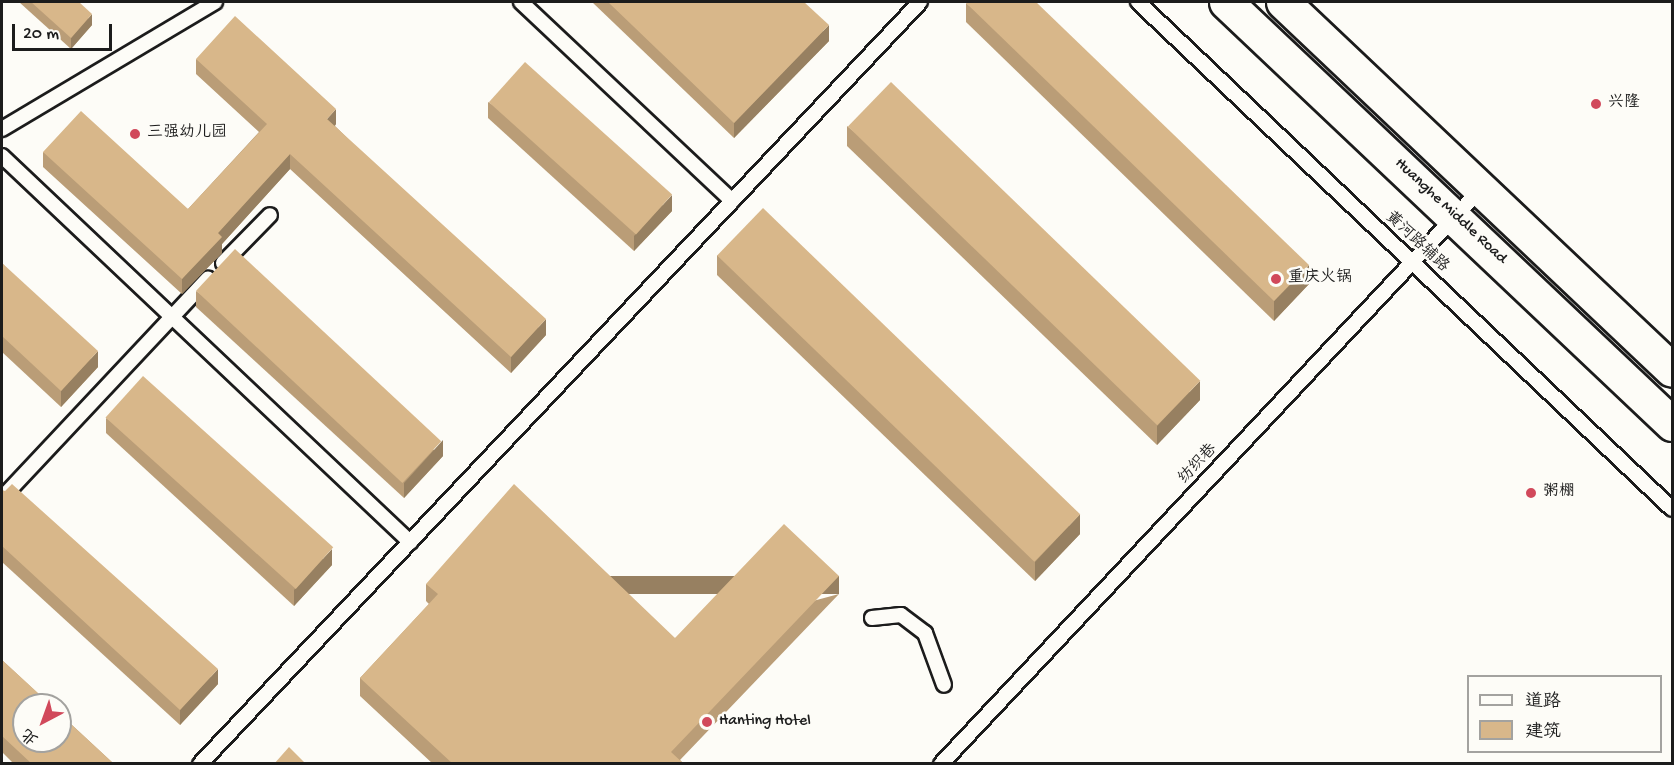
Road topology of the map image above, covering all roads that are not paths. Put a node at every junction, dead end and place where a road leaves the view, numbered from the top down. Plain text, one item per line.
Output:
1 (215, 2) edge
2 (521, 2) edge
3 (920, 2) edge
4 (1138, 2) edge
5 (1226, 2) edge
6 (1283, 2) edge
7 (2, 129) edge
8 (2, 156) edge
9 (1481, 189) junction
10 (732, 201) junction
11 (270, 215) dead end
12 (1454, 217) junction
13 (1412, 262) junction
14 (171, 318) junction
15 (1672, 370) edge
16 (1672, 424) edge
17 (2, 498) edge
18 (1672, 509) edge
19 (410, 542) junction
20 (872, 618) dead end
21 (944, 686) dead end
22 (200, 764) edge
23 (941, 764) edge

1 - 7 lane
2 - 10 lane
3 - 10 lane
4 - 13 lane, 黄河路辅路
5 - 12 main road, Huanghe Middle Road
6 - 9 main road
8 - 14 lane
9 - 12 lane, 纺织巷
9 - 15 main road
10 - 19 lane
11 - 14 lane
12 - 13 lane, 纺织巷
12 - 16 main road, Huanghe Middle Road
13 - 18 lane, 黄河路辅路
13 - 23 lane, 纺织巷
14 - 17 lane
14 - 19 lane
19 - 22 lane
20 - 21 lane

